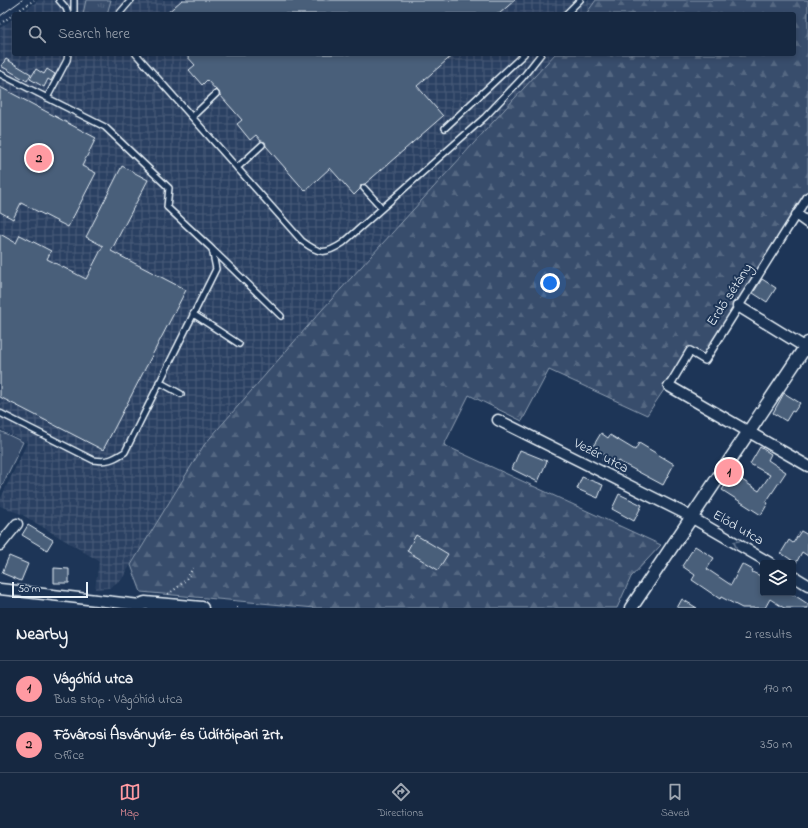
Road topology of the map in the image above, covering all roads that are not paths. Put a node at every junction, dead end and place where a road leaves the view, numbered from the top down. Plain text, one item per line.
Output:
1 (59, 0) edge
2 (74, 0) edge
3 (132, 0) edge
4 (580, 0) edge
5 (67, 12) edge
6 (74, 12) edge
7 (121, 12) edge
8 (568, 12) edge
9 (572, 12) edge
10 (68, 56) edge
11 (139, 56) edge
12 (522, 56) edge
13 (539, 56) edge
14 (0, 74) edge
15 (216, 94) dead end
16 (47, 98) junction
17 (192, 117) junction
18 (445, 128) dead end
19 (262, 145) dead end
20 (237, 168) junction
21 (364, 188) dead end
22 (808, 196) edge
23 (382, 208) junction
24 (797, 215) junction
25 (808, 223) edge
26 (212, 249) junction
27 (738, 306) junction
28 (193, 314) junction
29 (282, 316) dead end
30 (239, 344) dead end
31 (807, 346) edge
32 (159, 382) junction
33 (669, 386) joint
34 (181, 394) dead end
35 (0, 413) edge
36 (498, 420) dead end
37 (749, 431) junction
38 (808, 466) edge
39 (691, 517) junction
40 (17, 524) dead end
41 (0, 545) edge
42 (765, 560) edge
43 (796, 578) edge
44 (808, 585) edge
45 (0, 589) edge
46 (138, 606) edge
47 (202, 608) edge
48 (631, 608) edge

1 - 5 lane
2 - 6 lane
3 - 7 lane
4 - 8 lane
4 - 9 lane
10 - 16 lane
11 - 17 lane
12 - 18 lane
13 - 23 lane
14 - 16 lane
15 - 17 lane
16 - 26 lane
17 - 20 lane
19 - 20 lane
20 - 23 lane
21 - 23 lane
22 - 24 street, Erdő sétány
24 - 25 street
24 - 27 street, Erdő sétány
26 - 28 lane
26 - 29 lane
27 - 31 street
27 - 33 street, Erdő sétány
28 - 30 lane
28 - 32 lane
31 - 37 street
32 - 34 lane
32 - 35 lane
33 - 37 street
36 - 39 street, Vezér utca
37 - 38 street
37 - 39 street
42 -> 39 street, Előd utca
39 - 48 street
40 - 41 street
43 - 44 street
45 - 46 street
46 - 47 street

